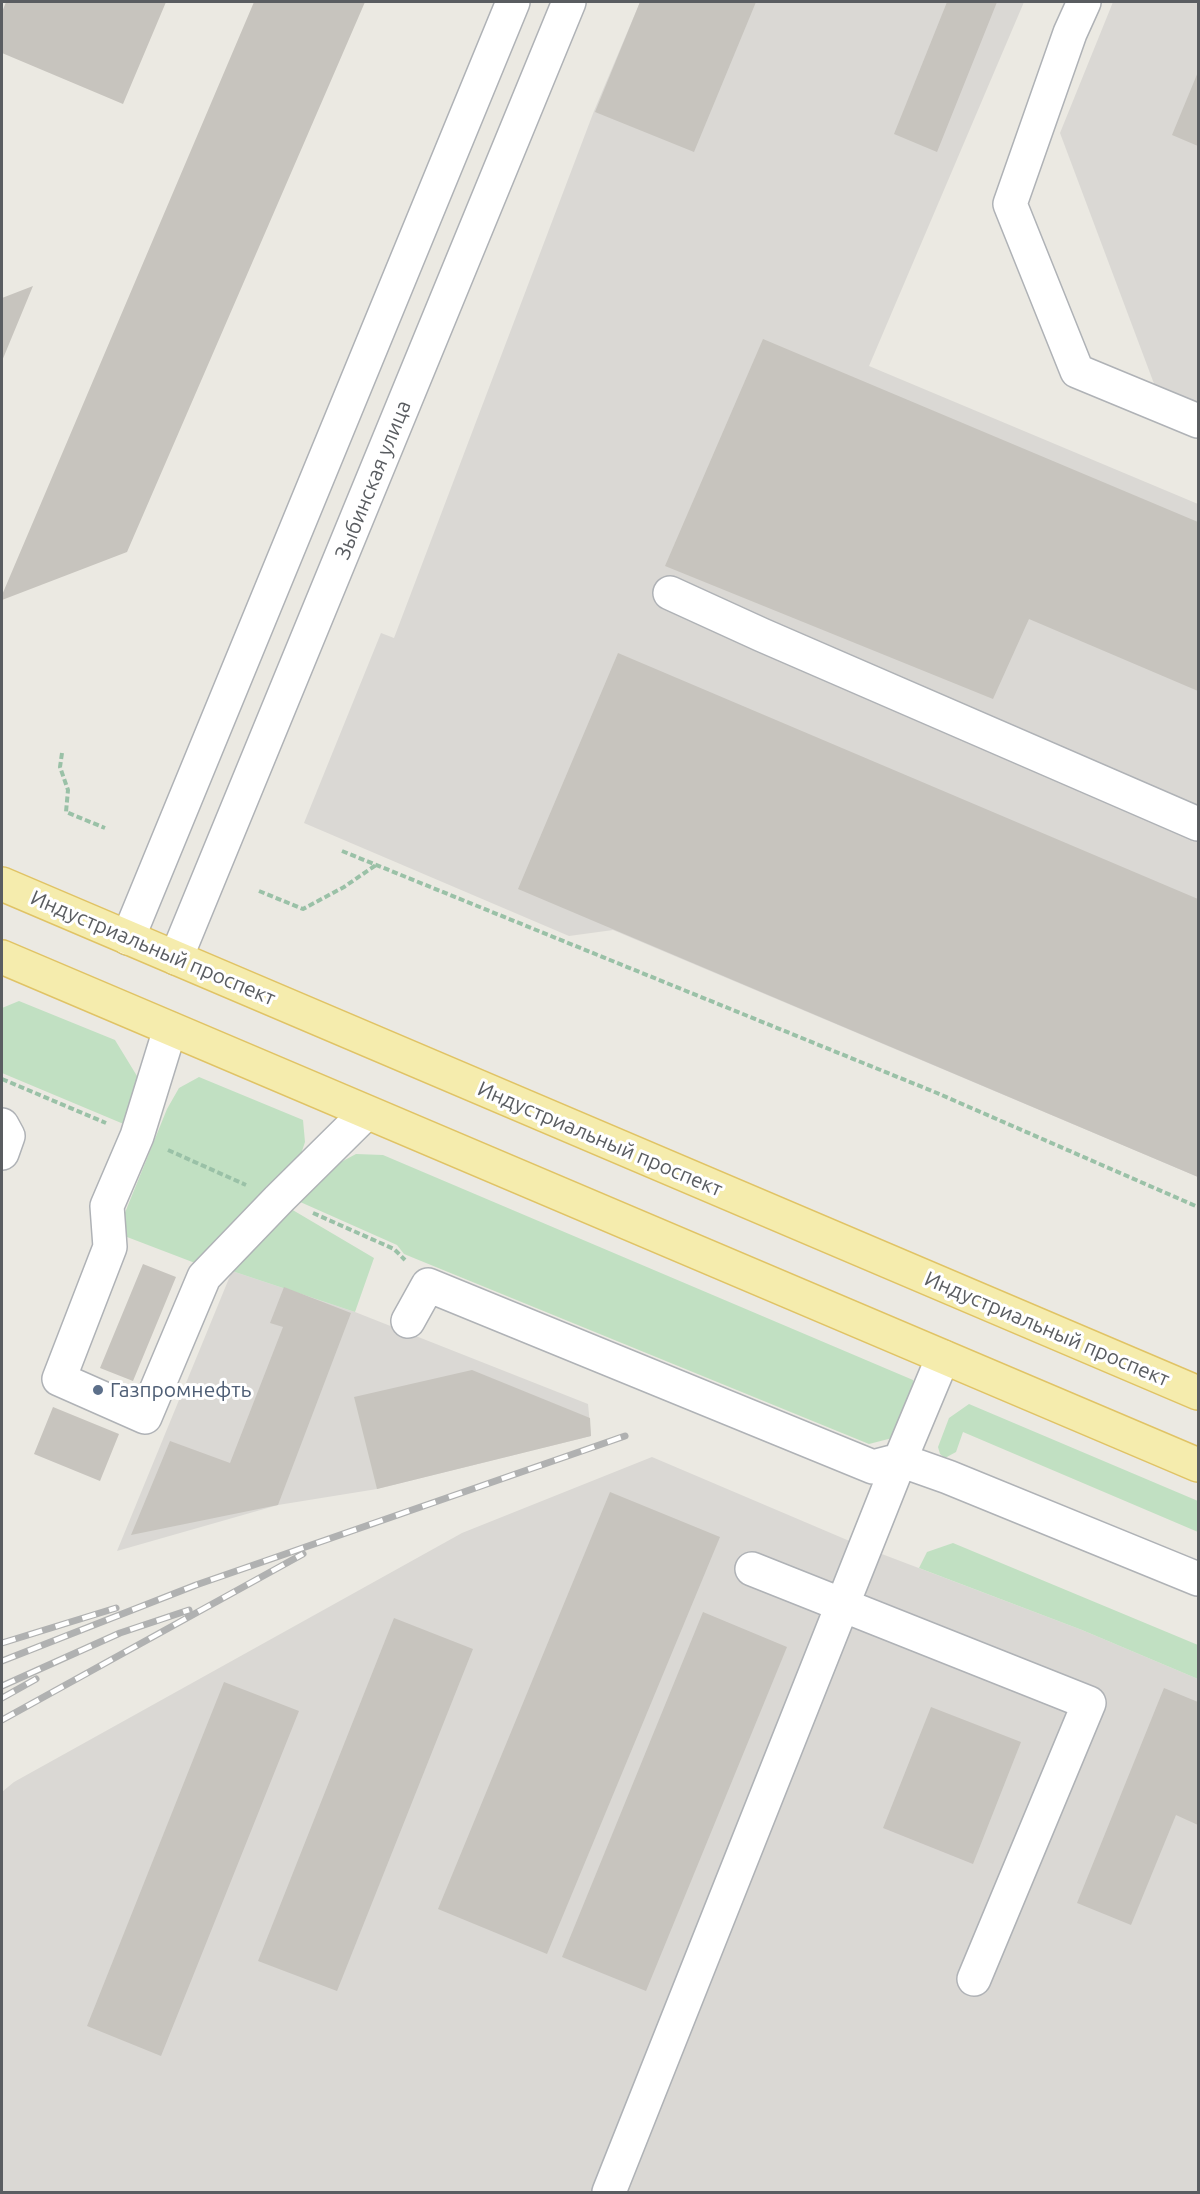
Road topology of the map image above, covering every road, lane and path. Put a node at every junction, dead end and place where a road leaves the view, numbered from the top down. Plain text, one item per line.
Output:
1 (513, 2) edge
2 (569, 2) edge
3 (1083, 2) edge
4 (1198, 421) edge
5 (670, 593) dead end
6 (62, 753) dead end
7 (1198, 824) edge
8 (105, 828) dead end
9 (342, 850) dead end
10 (377, 865) junction
11 (2, 884) edge
12 (259, 891) dead end
13 (128, 938) junction
14 (2, 957) edge
15 (176, 958) junction
16 (170, 1029) junction
17 (2, 1079) edge
18 (366, 1113) junction
19 (2, 1125) edge
20 (137, 1136) junction
21 (2, 1153) edge
22 (279, 1199) junction
23 (1198, 1207) edge
24 (428, 1285) junction
25 (408, 1321) dead end
26 (943, 1357) junction
27 (1198, 1393) edge
28 (900, 1460) junction
29 (1198, 1466) edge
30 (752, 1569) dead end
31 (1198, 1579) edge
32 (844, 1604) junction
33 (974, 1979) dead end
34 (609, 2193) edge

1 - 13 street
2 - 15 street, Зыбинская улица
3 - 4 street
5 - 7 street
6 - 8 path
9 - 10 path
10 - 12 path
10 - 23 path
11 - 13 main road, Индустриальный проспект
13 - 15 main road, Индустриальный проспект
14 - 16 main road
15 - 27 main road, Индустриальный проспект
16 - 18 main road
16 - 20 street
17 - 20 path
18 - 22 street
18 - 26 main road
19 - 21 street
20 - 22 path
20 - 22 street
22 - 24 path
24 - 25 street
24 - 28 street
26 - 28 street
26 - 29 main road
28 - 31 street
28 - 32 street
30 - 32 street
32 - 33 street
32 - 34 street

